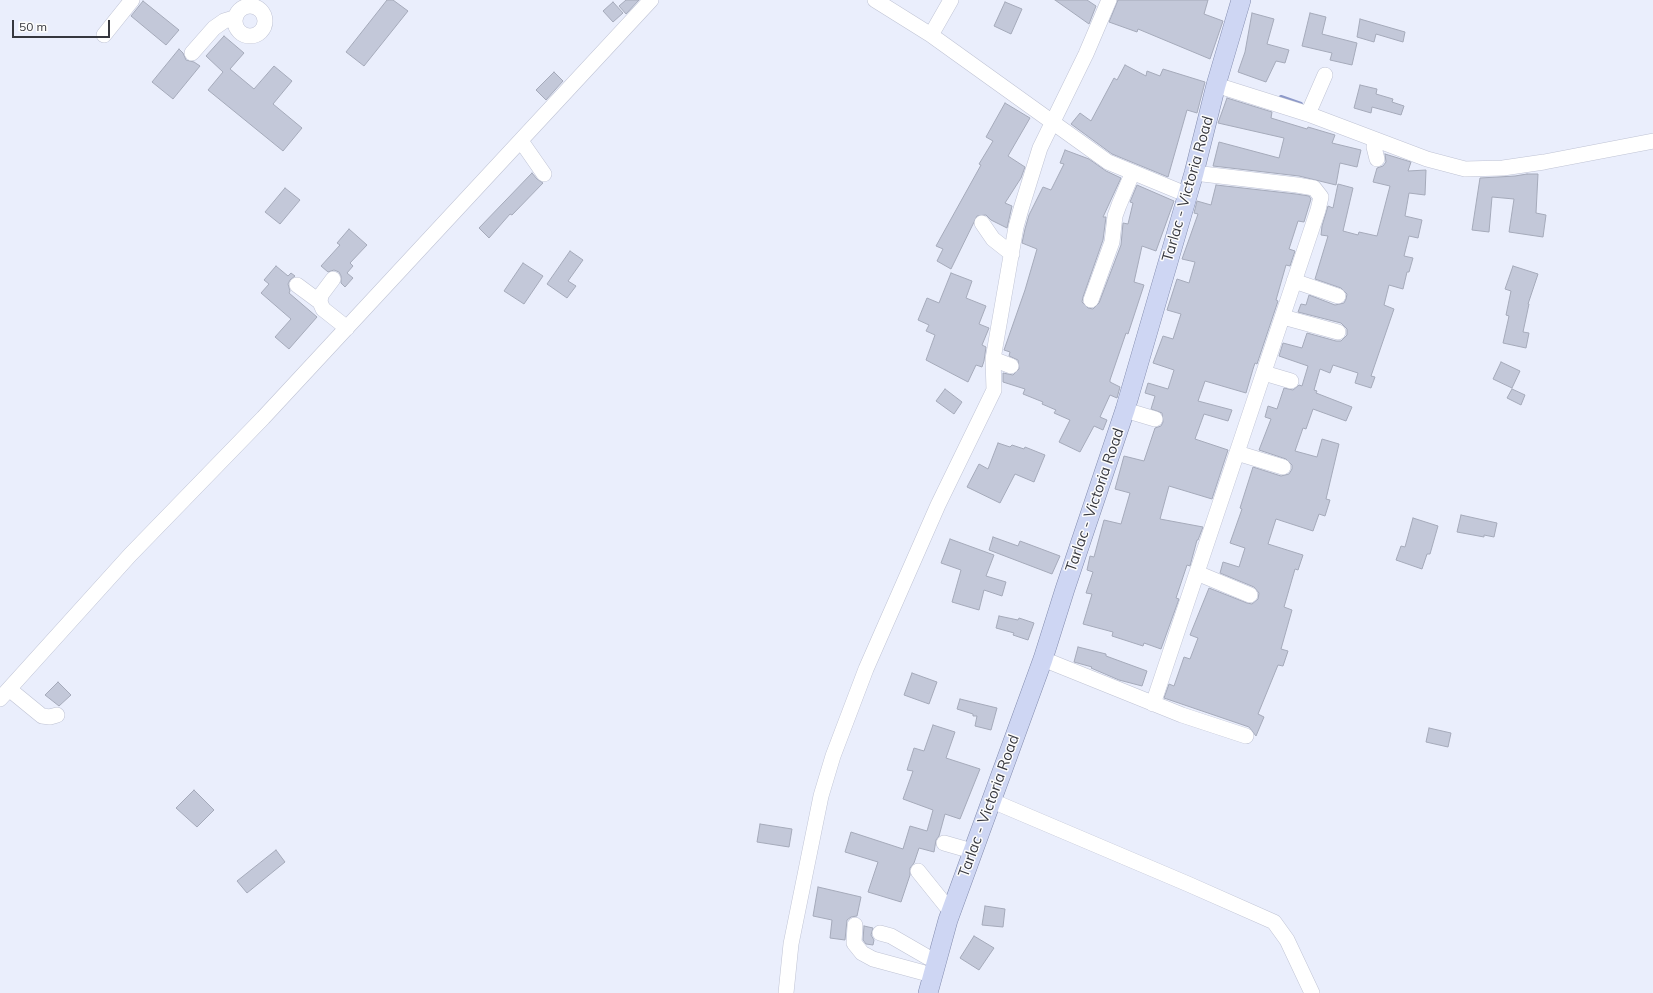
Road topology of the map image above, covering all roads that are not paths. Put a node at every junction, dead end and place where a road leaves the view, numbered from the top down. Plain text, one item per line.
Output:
1 (132, 0) edge
2 (652, 0) edge
3 (876, 0) edge
4 (952, 0) edge
5 (1109, 0) edge
6 (1241, 0) edge
7 (234, 18) dead end
8 (104, 35) dead end
9 (931, 35) junction
10 (192, 53) dead end
11 (1325, 75) dead end
12 (1216, 85) junction
13 (1308, 114) junction
14 (1053, 121) junction
15 (1375, 140) junction
16 (521, 141) junction
17 (1653, 141) edge
18 (1377, 160) dead end
19 (1194, 173) junction
20 (544, 174) dead end
21 (1132, 174) junction
22 (1188, 195) junction
23 (982, 223) dead end
24 (1012, 254) junction
25 (333, 278) dead end
26 (1294, 281) junction
27 (297, 285) dead end
28 (1338, 296) dead end
29 (1091, 300) dead end
30 (320, 302) junction
31 (1283, 317) junction
32 (347, 328) junction
33 (1338, 332) dead end
34 (993, 359) junction
35 (1011, 366) dead end
36 (1264, 373) junction
37 (1291, 381) dead end
38 (1125, 410) junction
39 (1155, 419) dead end
40 (1237, 453) junction
41 (1283, 467) dead end
42 (1197, 573) junction
43 (1250, 595) dead end
44 (1044, 659) junction
45 (5, 694) edge
46 (1153, 704) junction
47 (57, 715) dead end
48 (1246, 736) dead end
49 (990, 800) junction
50 (944, 843) dead end
51 (972, 851) junction
52 (918, 871) dead end
53 (951, 912) junction
54 (855, 925) dead end
55 (880, 933) dead end
56 (932, 976) edge
57 (786, 993) edge
58 (1312, 993) edge

1 - 8 street
2 - 16 street
3 - 9 street
4 - 9 street
5 - 14 street
6 - 12 main road, Tarlac - Victoria Road
7 - 10 street
9 - 14 street
11 - 13 street
12 - 13 street
12 - 19 main road, Tarlac - Victoria Road
13 - 15 street
14 - 21 street
14 - 24 street
15 - 17 street
15 - 18 street
16 - 20 street
16 - 32 street
19 - 22 main road, Tarlac - Victoria Road
19 - 26 street
21 - 22 street
21 - 29 street
22 - 38 main road, Tarlac - Victoria Road
23 - 24 street
24 - 34 street
25 - 30 street
26 - 28 street
26 - 31 street
27 - 30 street
30 - 32 street
31 - 33 street
31 - 36 street
32 - 45 street
34 - 35 street
34 - 57 street
36 - 37 street
36 - 40 street
38 - 39 street
38 - 44 main road, Tarlac - Victoria Road
40 - 41 street
40 - 42 street
42 - 43 street
42 - 46 street
44 - 46 street
44 - 49 main road, Tarlac - Victoria Road
45 - 47 street
46 - 48 street
49 - 51 main road, Tarlac - Victoria Road
49 - 58 street
50 - 51 street
51 - 53 main road, Tarlac - Victoria Road
52 - 53 street
53 - 56 main road, Tarlac - Victoria Road
54 - 56 street
55 - 56 street

